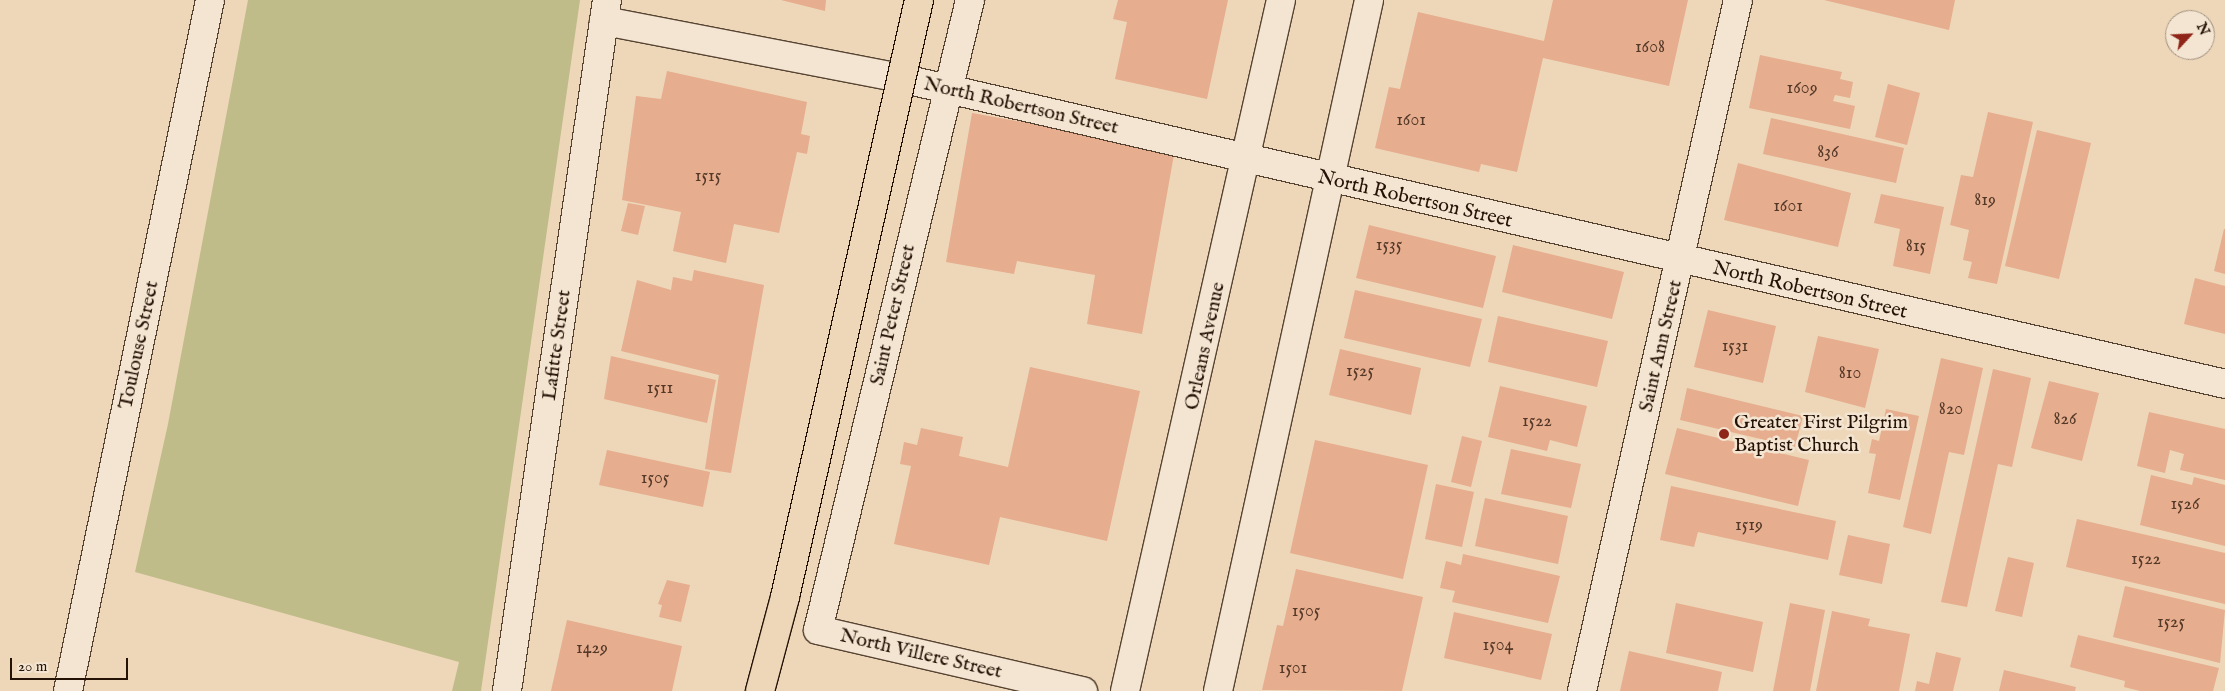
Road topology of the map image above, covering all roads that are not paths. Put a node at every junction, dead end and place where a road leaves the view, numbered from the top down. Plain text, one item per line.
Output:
1 (210, 0) edge
2 (919, 0) edge
3 (970, 0) edge
4 (1281, 0) edge
5 (1369, 0) edge
6 (1738, 0) edge
7 (605, 11) edge
8 (947, 88) junction
9 (1246, 159) junction
10 (1330, 179) junction
11 (1680, 261) junction
12 (2225, 384) edge
13 (818, 630) joint
14 (68, 691) edge
15 (507, 691) edge
16 (760, 691) edge
17 (1083, 691) edge
18 (1125, 691) edge
19 (1218, 691) edge
20 (1582, 691) edge

1 - 14 street, Toulouse Street
2 - 16 highway, bridge
3 - 8 street, Saint Peter Street
4 - 9 street, Orleans Avenue
5 - 10 street
6 - 11 street, Saint Ann Street
7 - 8 street, North Robertson Street
7 - 15 street, Lafitte Street
8 - 9 street, North Robertson Street
8 - 13 street, Saint Peter Street
9 - 10 street, North Robertson Street
9 - 18 street, Orleans Avenue
10 - 11 street, North Robertson Street
10 - 19 street
11 - 12 street, North Robertson Street
11 - 20 street, Saint Ann Street
13 - 17 street, North Villere Street

